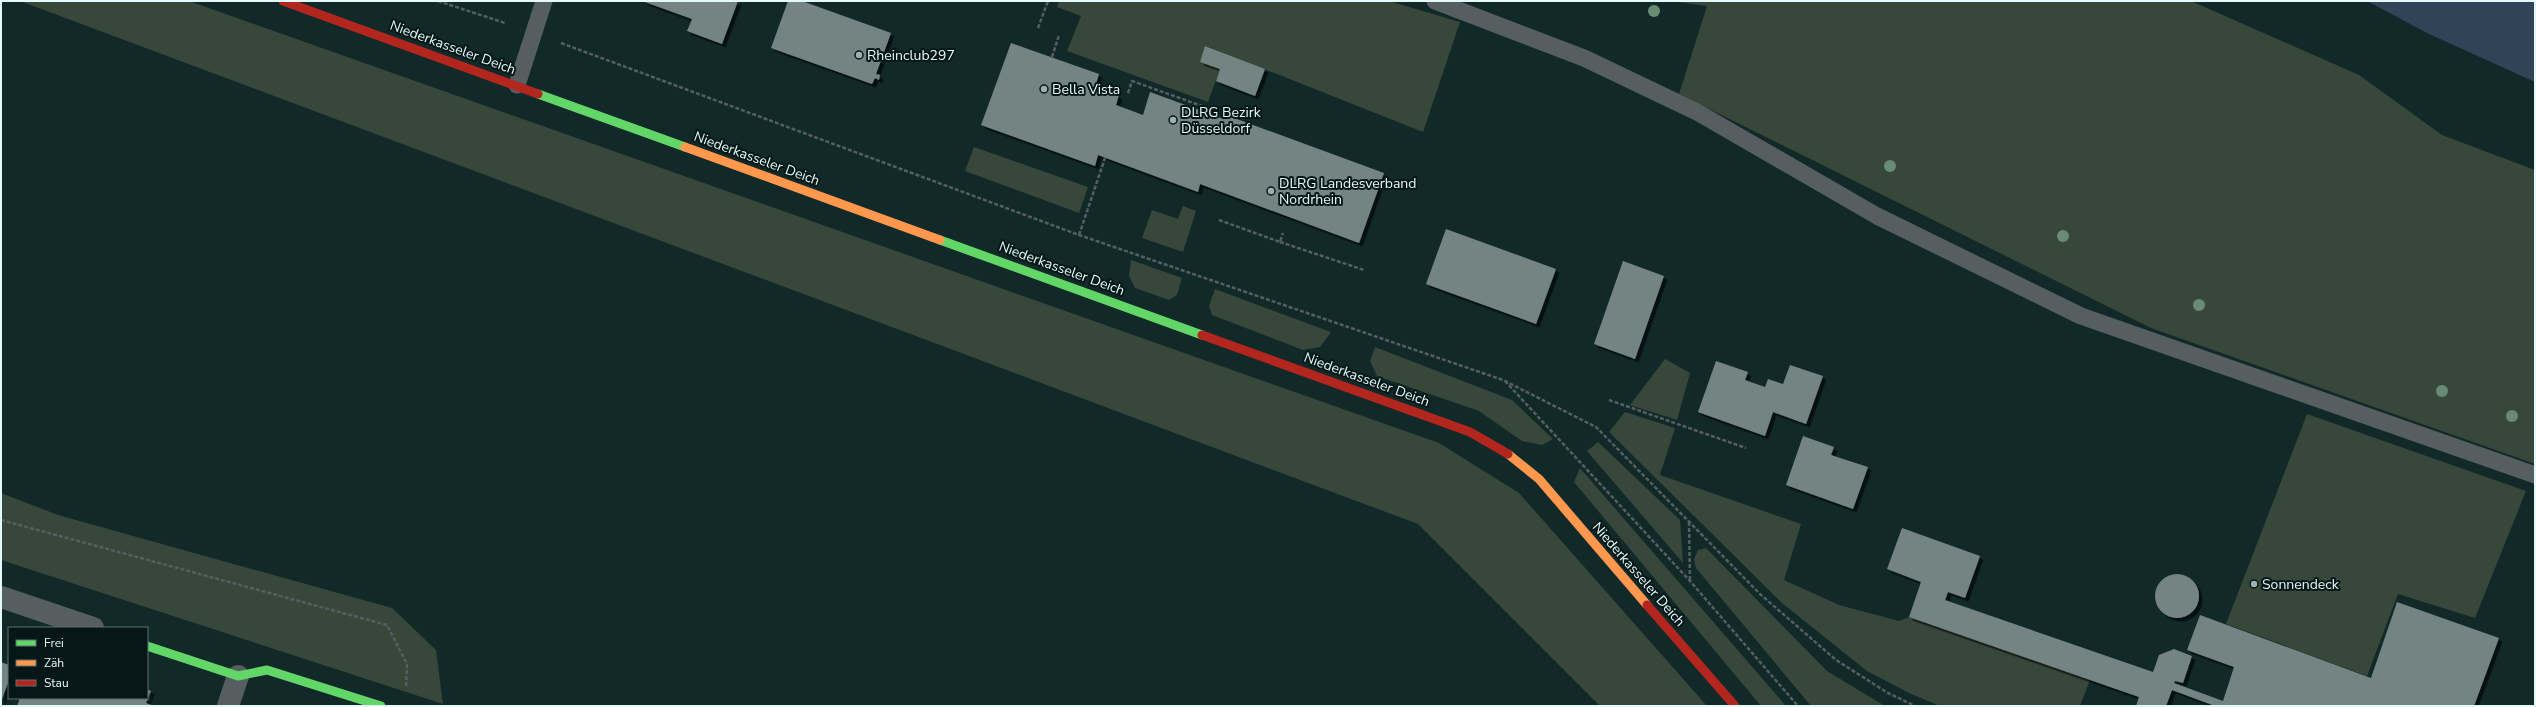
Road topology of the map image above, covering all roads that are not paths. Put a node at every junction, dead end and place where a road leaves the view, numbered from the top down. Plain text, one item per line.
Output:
1 (283, 1) edge
2 (544, 1) edge
3 (1435, 1) edge
4 (517, 85) junction
5 (2535, 475) edge
6 (1, 597) edge
7 (90, 627) edge
8 (148, 646) edge
9 (238, 676) junction
10 (228, 706) edge
11 (380, 706) edge
12 (1736, 706) edge

1 - 4 street, Niederkasseler Deich
2 - 4 lane
3 - 5 lane
4 - 12 street, Niederkasseler Deich
6 - 7 street
8 - 9 street
9 - 10 street
9 - 11 street

